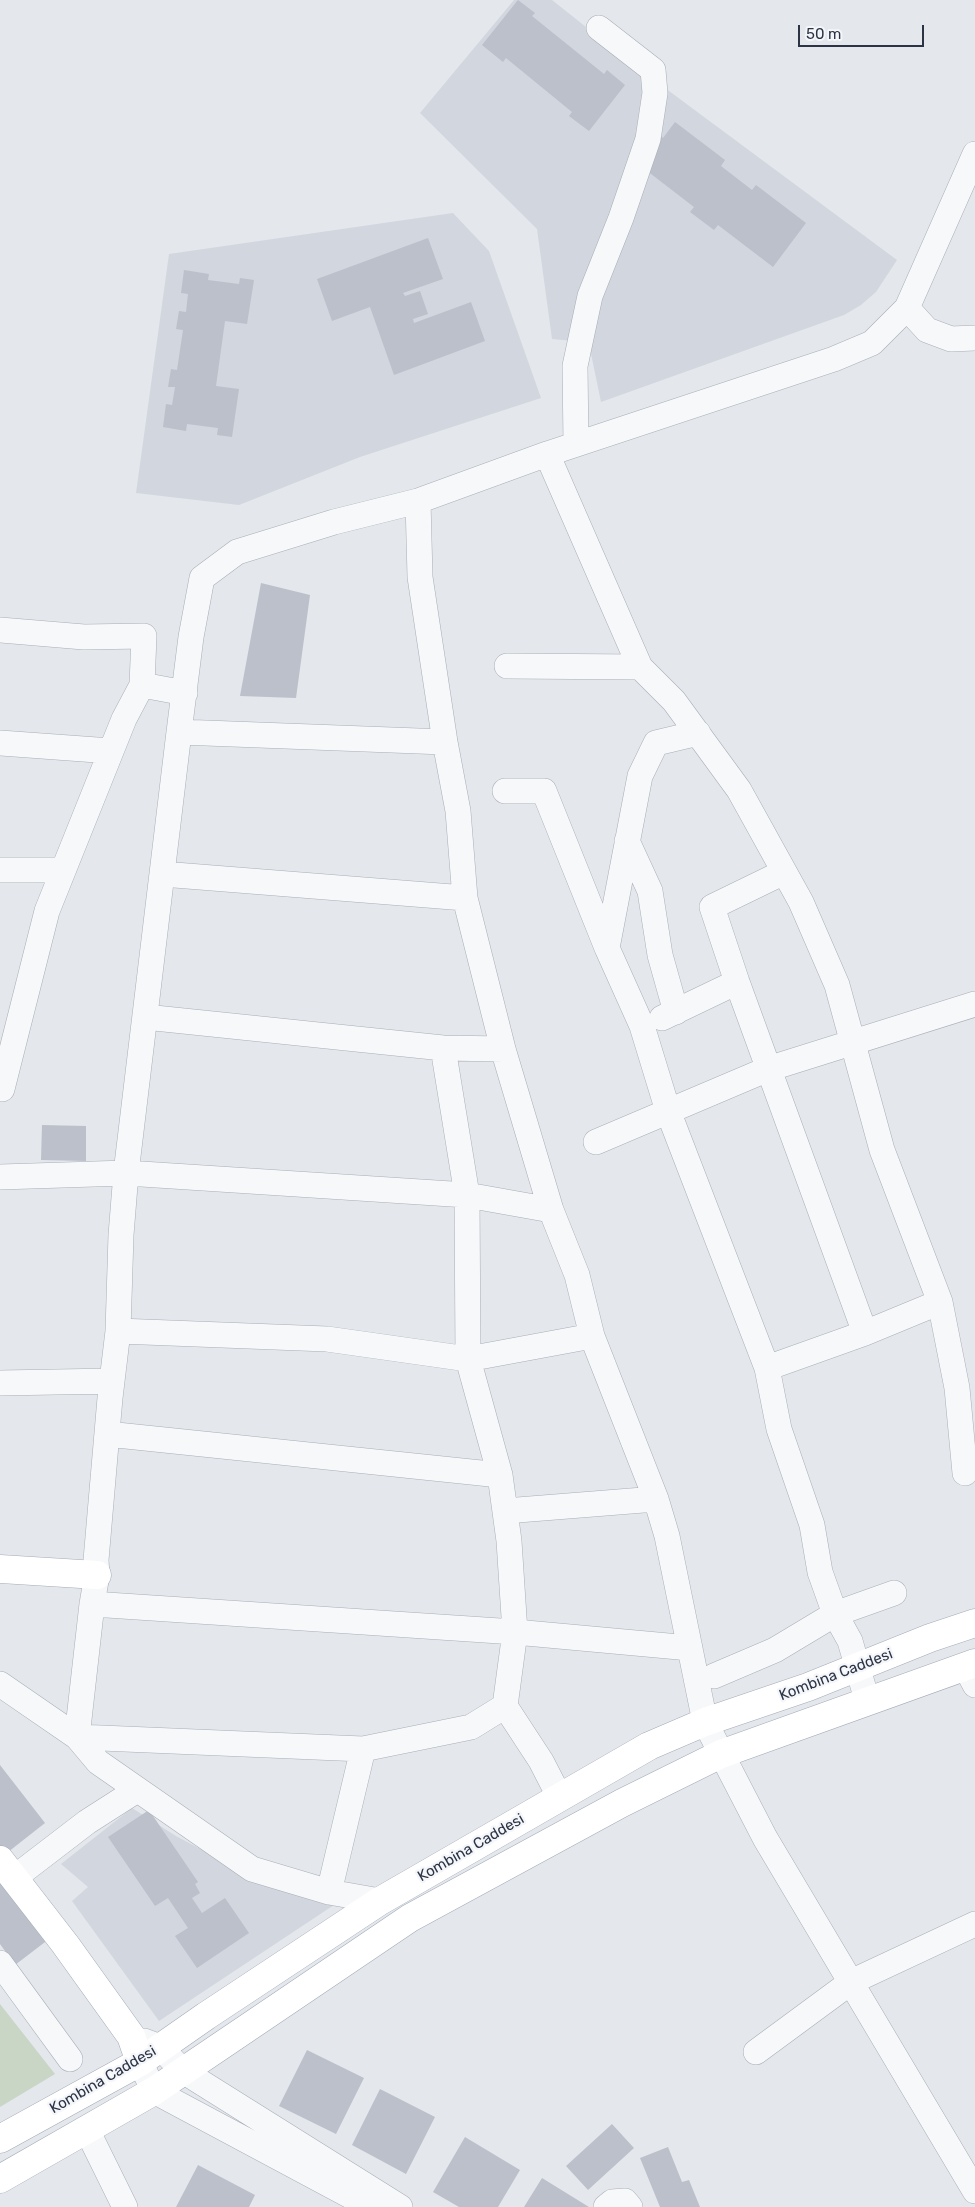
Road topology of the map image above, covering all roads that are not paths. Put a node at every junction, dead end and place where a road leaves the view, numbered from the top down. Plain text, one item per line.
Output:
1 (599, 28) dead end
2 (975, 154) edge
3 (907, 308) junction
4 (975, 338) edge
5 (576, 444) junction
6 (547, 454) junction
7 (418, 502) junction
8 (0, 630) edge
9 (507, 666) dead end
10 (640, 667) junction
11 (142, 685) junction
12 (185, 694) junction
13 (179, 732) junction
14 (698, 733) junction
15 (445, 742) junction
16 (0, 743) edge
17 (111, 751) junction
18 (505, 791) dead end
19 (627, 840) junction
20 (0, 870) edge
21 (64, 870) junction
22 (784, 872) junction
23 (162, 874) junction
24 (464, 898) junction
25 (607, 948) junction
26 (736, 982) junction
27 (975, 1004) edge
28 (676, 1012) junction
29 (145, 1017) junction
30 (642, 1026) junction
31 (852, 1042) junction
32 (443, 1048) junction
33 (503, 1049) junction
34 (768, 1069) junction
35 (1, 1093) edge
36 (668, 1111) junction
37 (596, 1142) dead end
38 (126, 1173) junction
39 (0, 1177) edge
40 (467, 1195) junction
41 (550, 1210) junction
42 (940, 1302) junction
43 (118, 1331) junction
44 (865, 1332) junction
45 (592, 1336) junction
46 (468, 1359) junction
47 (767, 1368) junction
48 (112, 1381) junction
49 (0, 1382) edge
50 (107, 1434) junction
51 (965, 1473) dead end
52 (500, 1475) junction
53 (656, 1499) junction
54 (505, 1511) junction
55 (0, 1569) edge
56 (97, 1574) junction
57 (894, 1593) dead end
58 (92, 1604) junction
59 (835, 1614) junction
60 (975, 1623) edge
61 (515, 1632) junction
62 (690, 1648) junction
63 (857, 1668) junction
64 (972, 1672) edge
65 (714, 1676) dead end
66 (0, 1684) edge
67 (867, 1700) junction
68 (505, 1706) junction
69 (705, 1722) junction
70 (78, 1736) junction
71 (363, 1749) junction
72 (721, 1754) junction
73 (137, 1790) junction
74 (559, 1796) junction
75 (7, 1869) edge
76 (329, 1892) junction
77 (380, 1901) junction
78 (975, 1924) edge
79 (0, 1963) edge
80 (851, 1982) junction
81 (756, 2052) dead end
82 (150, 2054) junction
83 (70, 2059) dead end
84 (183, 2071) junction
85 (154, 2091) junction
86 (87, 2130) junction
87 (0, 2139) edge
88 (0, 2179) edge
89 (975, 2191) edge
90 (125, 2207) edge
91 (371, 2207) edge
92 (400, 2207) edge
93 (606, 2207) edge
94 (630, 2207) edge

1 - 5 street
2 - 3 street
3 - 4 street
3 - 5 street
5 - 6 street
6 - 7 street
6 - 10 street
7 - 12 street
7 - 15 street
8 - 11 street
9 - 10 street
10 - 14 street
11 - 12 street
11 - 17 street
12 - 13 street
13 - 15 street
13 - 23 street
14 - 19 street
14 - 22 street
15 - 24 street
16 - 17 street
17 - 21 street
18 - 25 street
19 - 25 street
19 - 28 street
20 - 21 street
21 - 35 street
22 - 26 street
22 - 31 street
23 - 24 street
23 - 29 street
24 - 33 street
25 - 30 street
26 - 28 street
26 - 34 street
27 - 31 street
28 - 30 street
29 - 32 street
29 - 38 street
30 - 36 street
31 - 34 street
31 - 42 street
32 - 33 street
32 - 40 street
33 - 41 street
34 - 36 street
34 - 44 street
36 - 37 street
36 - 47 street
38 - 39 street
38 - 40 street
38 - 43 street
40 - 41 street
40 - 46 street
41 - 45 street
42 - 44 street
42 - 51 street
43 - 46 street
43 - 48 street
44 - 47 street
45 - 46 street
45 - 53 street
46 - 52 street
47 - 59 street
48 - 49 street
48 - 50 street
50 - 52 street
50 - 56 street
52 - 54 street
53 - 54 street
53 - 62 street
54 - 61 street
55 - 56 main road
56 - 58 street
57 - 59 street
58 - 61 street
58 - 70 street
59 - 63 street
59 - 65 street
60 - 63 main road, Kombina Caddesi
61 - 62 street
61 - 68 street
62 - 69 street
63 - 67 street
63 - 69 main road, Kombina Caddesi
64 - 67 main road, Kombina Caddesi
66 - 70 street
67 - 72 main road, Kombina Caddesi
68 - 71 street
68 - 74 street
69 - 72 street
69 - 74 main road, Kombina Caddesi
70 - 71 street
70 - 73 street
71 - 76 street
72 - 80 street
72 - 84 main road, Kombina Caddesi
73 - 75 street
73 - 76 street
74 - 77 main road, Kombina Caddesi
75 - 82 main road
76 - 77 street
77 - 82 main road, Kombina Caddesi
78 - 80 street
79 - 83 street
80 - 81 street
80 - 89 street
82 - 84 street
82 - 85 street
82 - 87 main road, Kombina Caddesi
84 - 85 main road, Kombina Caddesi
84 - 92 street
85 - 86 main road, Kombina Caddesi
85 - 91 street
86 - 88 main road, Kombina Caddesi
86 - 90 street
93 - 94 street

